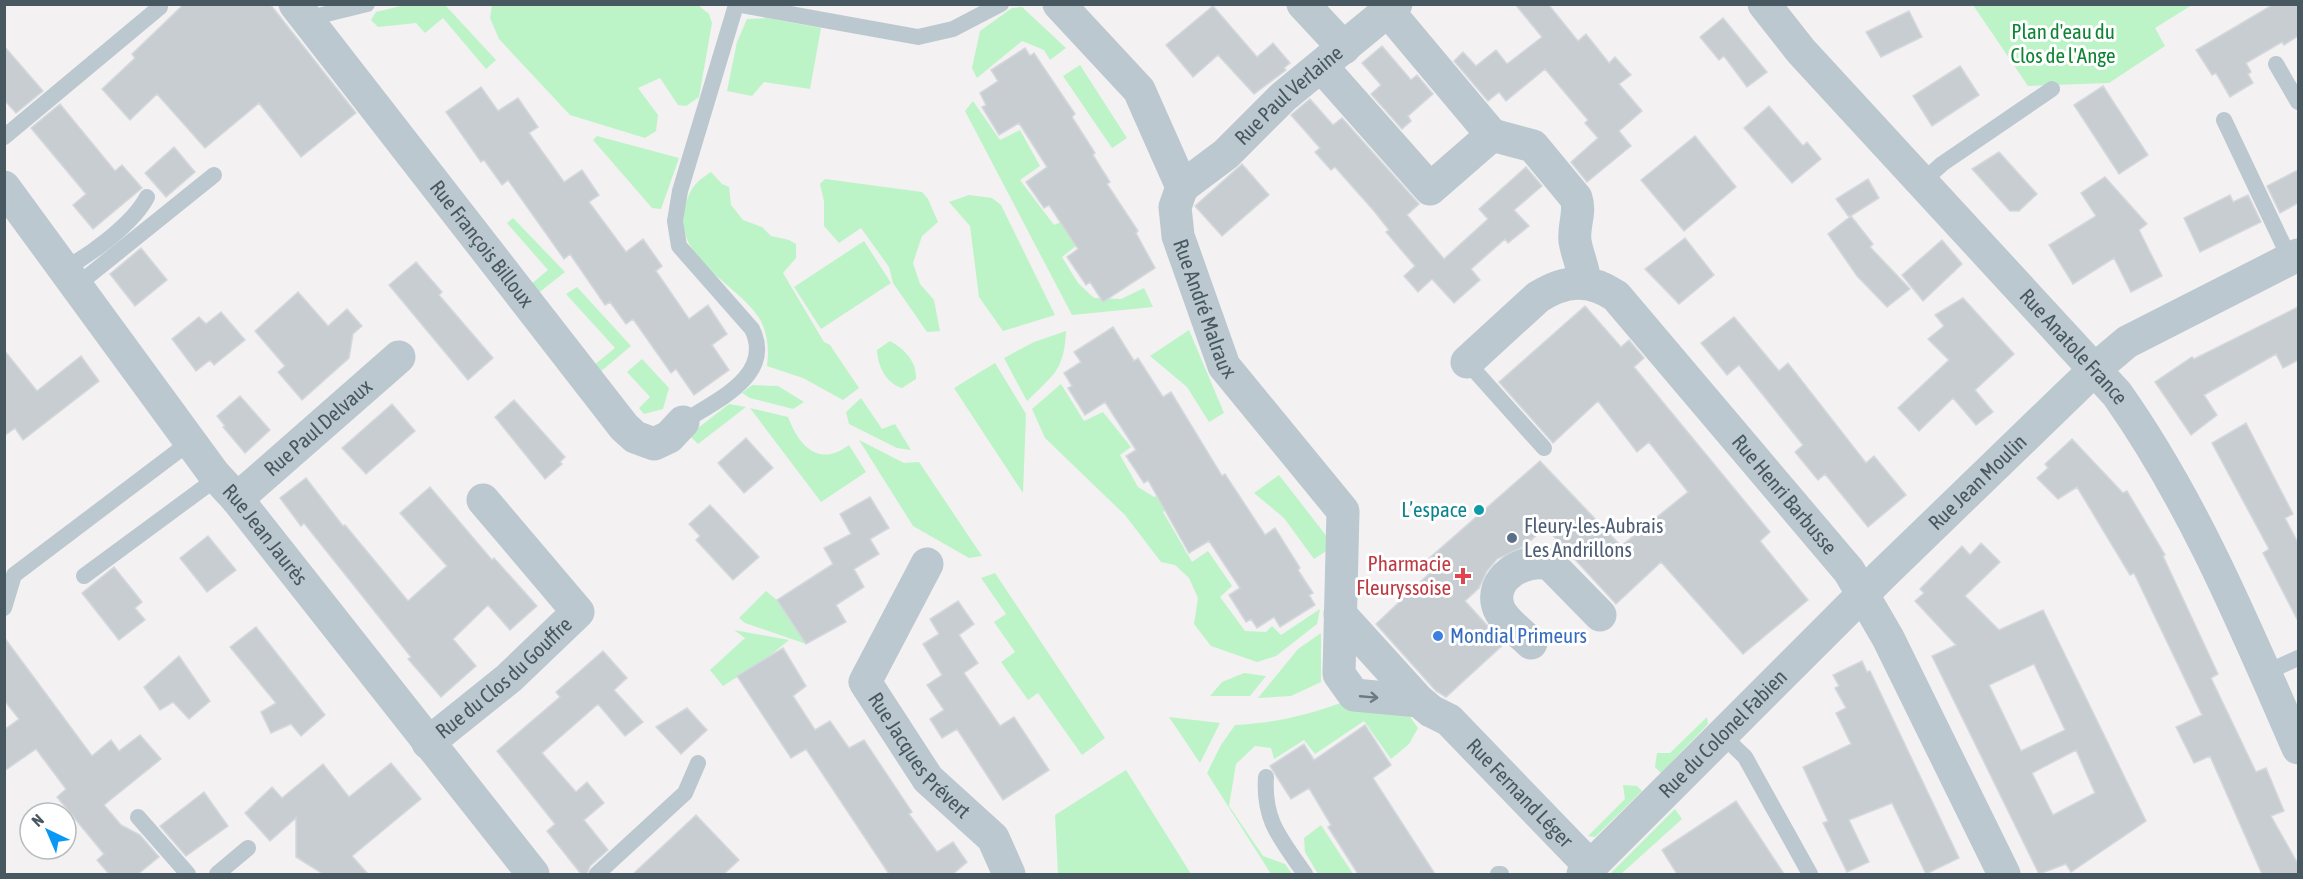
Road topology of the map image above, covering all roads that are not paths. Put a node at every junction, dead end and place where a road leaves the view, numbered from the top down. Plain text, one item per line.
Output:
1 (367, 4) edge
2 (1001, 4) edge
3 (1059, 4) edge
4 (1303, 4) edge
5 (1764, 4) edge
6 (736, 5) edge
7 (160, 7) dead end
8 (1392, 8) edge
9 (300, 12) edge
10 (1333, 57) junction
11 (2276, 64) dead end
12 (2052, 89) dead end
13 (2298, 102) edge
14 (2224, 120) dead end
15 (1492, 135) junction
16 (4, 137) edge
17 (214, 175) dead end
18 (1922, 183) junction
19 (4, 187) edge
20 (1182, 188) junction
21 (147, 197) dead end
22 (2294, 257) edge
23 (70, 278) junction
24 (1585, 283) junction
25 (399, 357) dead end
26 (1467, 362) joint
27 (2095, 369) junction
28 (683, 422) joint
29 (190, 442) junction
30 (1544, 448) dead end
31 (227, 488) junction
32 (483, 500) dead end
33 (927, 564) dead end
34 (84, 576) dead end
35 (1863, 595) junction
36 (4, 608) edge
37 (1340, 614) junction
38 (1600, 615) dead end
39 (1531, 643) dead end
40 (2298, 658) edge
41 (2265, 673) junction
42 (1419, 701) junction
43 (1723, 736) junction
44 (428, 743) junction
45 (2298, 748) edge
46 (698, 763) dead end
47 (1266, 777) dead end
48 (138, 817) dead end
49 (248, 848) dead end
50 (1587, 871) edge
51 (188, 874) edge
52 (217, 874) edge
53 (533, 874) edge
54 (597, 874) edge
55 (1009, 874) edge
56 (1305, 874) edge
57 (1810, 874) edge
58 (2004, 874) edge

1 - 9 lane
2 - 6 lane
3 - 20 street
4 - 10 street
5 - 18 street, Rue Anatole France
6 - 28 lane
7 - 16 lane
8 - 10 street, Rue Paul Verlaine
8 - 15 street
9 - 28 street, Rue François Billoux
10 - 15 street
10 - 20 street, Rue Paul Verlaine
11 - 13 lane
12 - 18 lane
14 - 22 lane
15 - 24 street
17 - 23 lane
18 - 27 street, Rue Anatole France
19 - 23 street, Rue Jean Jaurès
20 - 37 street, Rue André Malraux
21 - 23 lane
22 - 27 street, Rue Jean Moulin
23 - 29 street, Rue Jean Jaurès
24 - 26 street
24 - 35 street, Rue Henri Barbusse
25 - 31 street, Rue Paul Delvaux
26 - 30 lane
27 - 35 street, Rue Jean Moulin
27 - 41 street, Rue Anatole France
29 - 31 street, Rue Jean Jaurès
29 - 36 lane
31 - 34 lane
31 - 44 street, Rue Jean Jaurès
32 - 44 street, Rue du Clos du Gouffre
33 - 55 street, Rue Jacques Prévert
35 - 43 street, Rue du Colonel Fabien
35 - 58 street, Rue Henri Barbusse
37 - 42 street
37 -> 42 street, Rue André Malraux
38 - 39 street
40 - 41 lane
41 - 45 street, Rue Anatole France
42 - 50 street, Rue Fernand Léger
43 - 50 street, Rue du Colonel Fabien
43 - 57 lane
44 - 53 street, Rue Jean Jaurès
46 - 54 lane
47 - 56 lane
48 - 51 lane
49 - 52 lane

